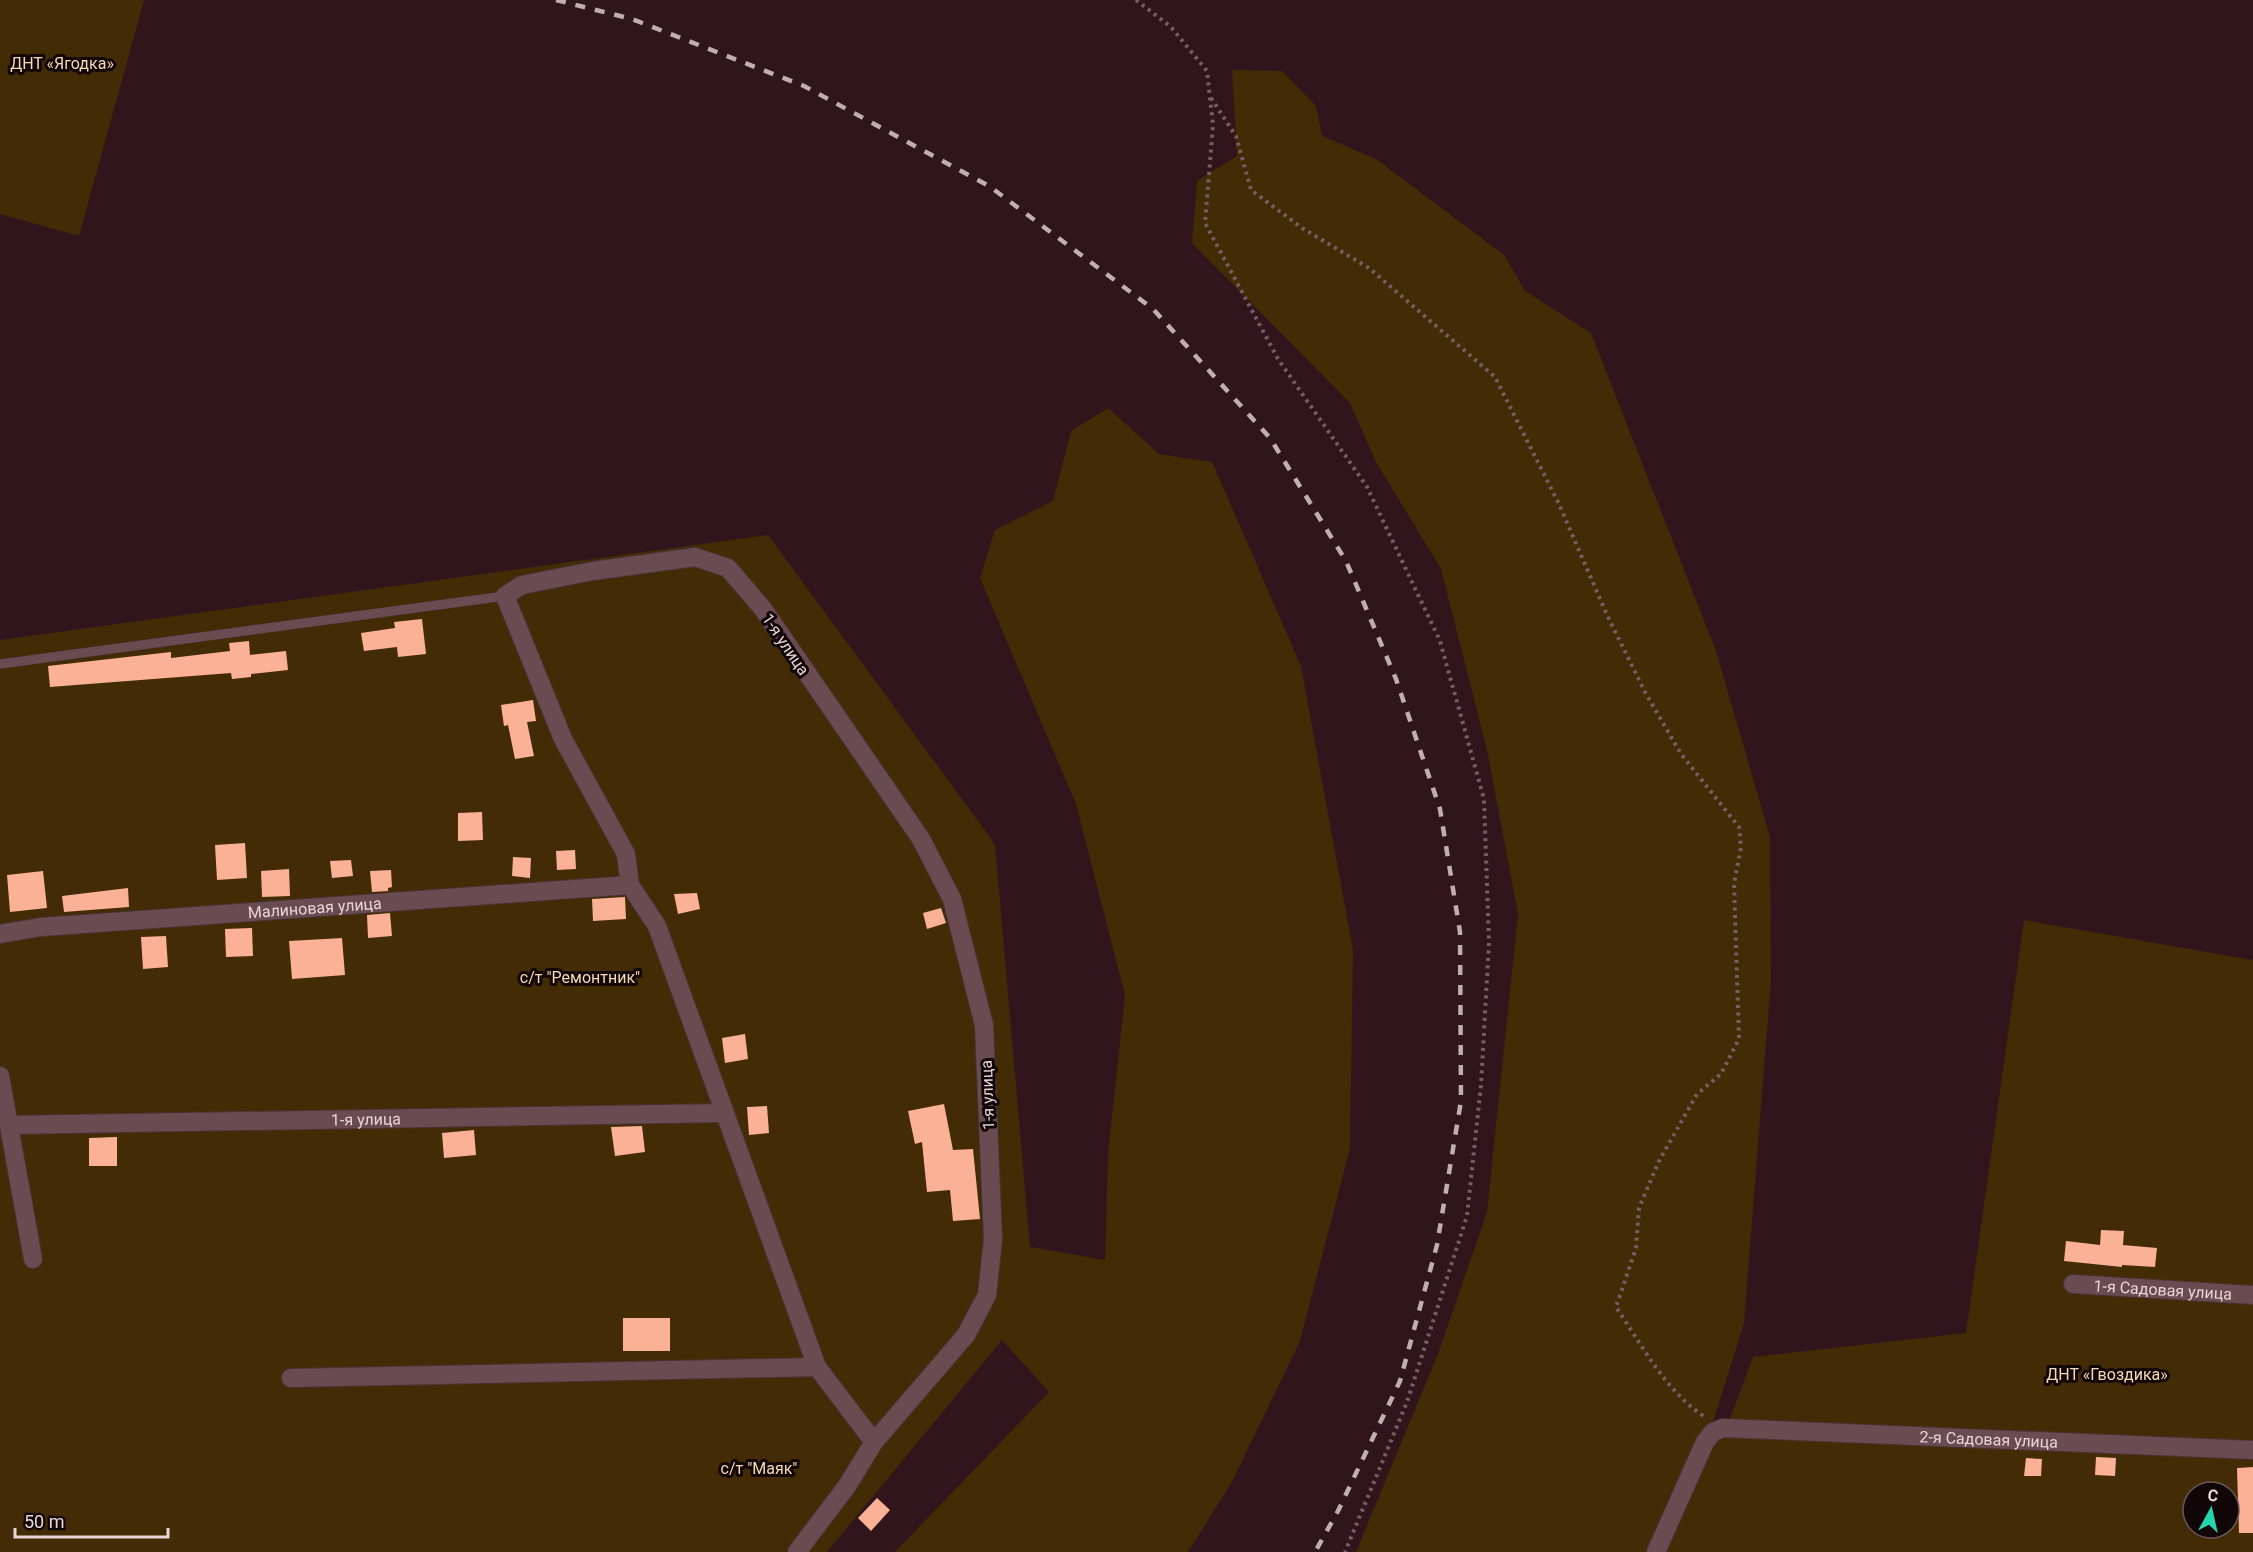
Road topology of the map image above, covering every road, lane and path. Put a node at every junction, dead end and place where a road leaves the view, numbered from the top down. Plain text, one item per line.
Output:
1 (1136, 0) edge
2 (1210, 98) junction
3 (505, 596) junction
4 (0, 664) edge
5 (630, 885) junction
6 (0, 934) edge
7 (0, 1076) edge
8 (723, 1113) junction
9 (9, 1125) junction
10 (33, 1259) dead end
11 (2073, 1284) dead end
12 (2253, 1295) edge
13 (817, 1367) junction
14 (291, 1378) dead end
15 (1723, 1428) junction
16 (874, 1442) junction
17 (2253, 1450) edge
18 (797, 1552) edge
19 (1345, 1552) edge
20 (1656, 1552) edge

1 - 2 path
2 - 15 path
2 - 19 path
3 - 4 lane
3 - 5 street
3 - 16 street, 1-я улица
5 - 6 street, Малиновая улица
5 - 8 street
7 - 9 street
8 - 9 street, 1-я улица
8 - 13 street
9 - 10 street
11 - 12 street, 1-я Садовая улица
13 - 14 street
13 - 16 street
15 - 17 street, 2-я Садовая улица
15 - 20 street
16 - 18 street, 1-я улица

